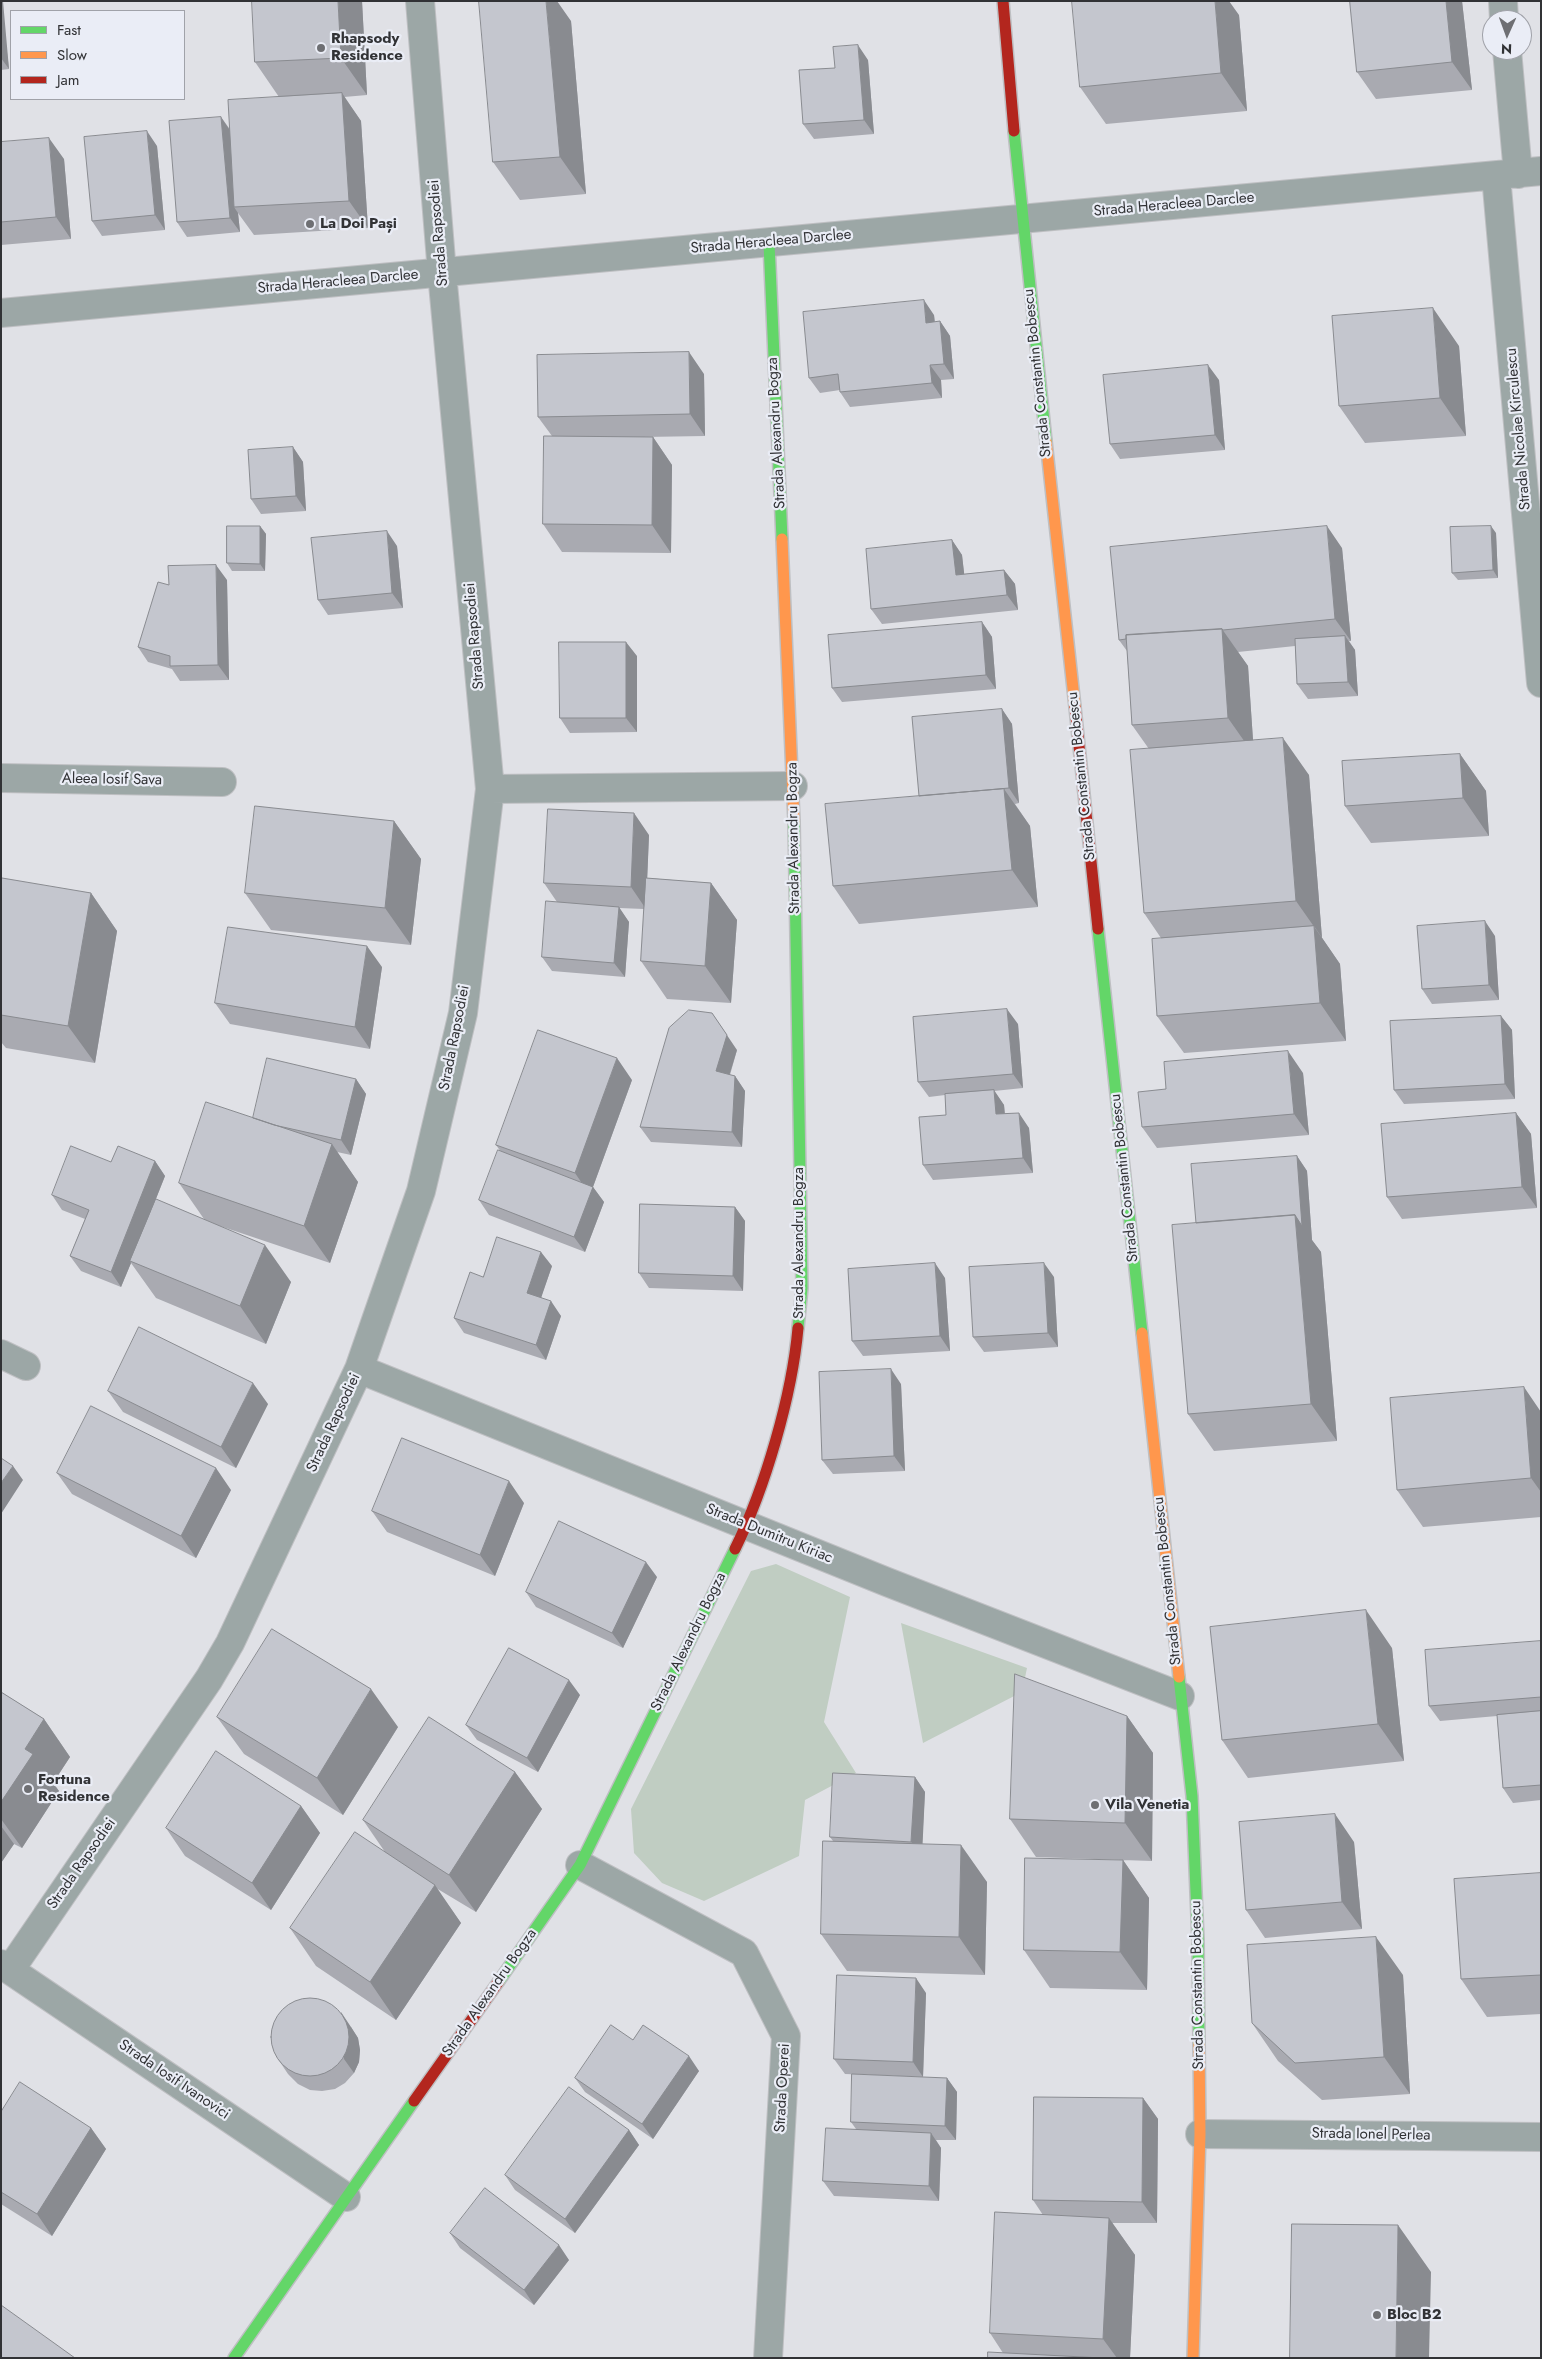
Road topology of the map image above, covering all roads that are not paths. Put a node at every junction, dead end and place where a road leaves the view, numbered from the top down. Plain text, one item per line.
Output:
1 (420, 1) edge
2 (1003, 1) edge
3 (1508, 60) edge
4 (1518, 173) edge
5 (1022, 220) junction
6 (769, 243) junction
7 (442, 273) junction
8 (1, 314) edge
9 (1541, 683) edge
10 (1, 778) edge
11 (222, 782) dead end
12 (793, 786) junction
13 (490, 789) junction
14 (1, 1354) edge
15 (26, 1366) dead end
16 (359, 1369) junction
17 (746, 1525) junction
18 (1180, 1696) junction
19 (580, 1865) junction
20 (6, 1967) edge
21 (1200, 2134) junction
22 (1541, 2137) edge
23 (346, 2197) junction
24 (240, 2356) edge
25 (768, 2358) edge
26 (1193, 2358) edge

1 - 7 street, Strada Rapsodiei
2 - 5 street, Strada Constantin Bobescu
3 - 4 street, Strada Nicolae Kirculescu
4 - 5 street, Strada Heracleea Darclee
4 - 9 street, Strada Nicolae Kirculescu
5 - 6 street, Strada Heracleea Darclee
5 - 18 street, Strada Constantin Bobescu
6 - 7 street, Strada Heracleea Darclee
6 - 12 street, Strada Alexandru Bogza
7 - 8 street, Strada Heracleea Darclee
7 - 13 street, Strada Rapsodiei
10 - 11 street, Aleea Iosif Sava
12 - 13 street
12 - 17 street, Strada Alexandru Bogza
13 - 16 street, Strada Rapsodiei
14 - 15 street
16 - 17 street, Strada Dumitru Kiriac
16 - 20 street, Strada Rapsodiei
17 - 18 street, Strada Dumitru Kiriac
17 - 19 street, Strada Alexandru Bogza
18 - 21 street, Strada Constantin Bobescu
19 - 23 street, Strada Alexandru Bogza
19 - 25 street, Strada Operei
20 - 23 street, Strada Iosif Ivanovici
21 - 22 street, Strada Ionel Perlea
21 - 26 street, Strada Constantin Bobescu
23 - 24 street, Strada Alexandru Bogza

